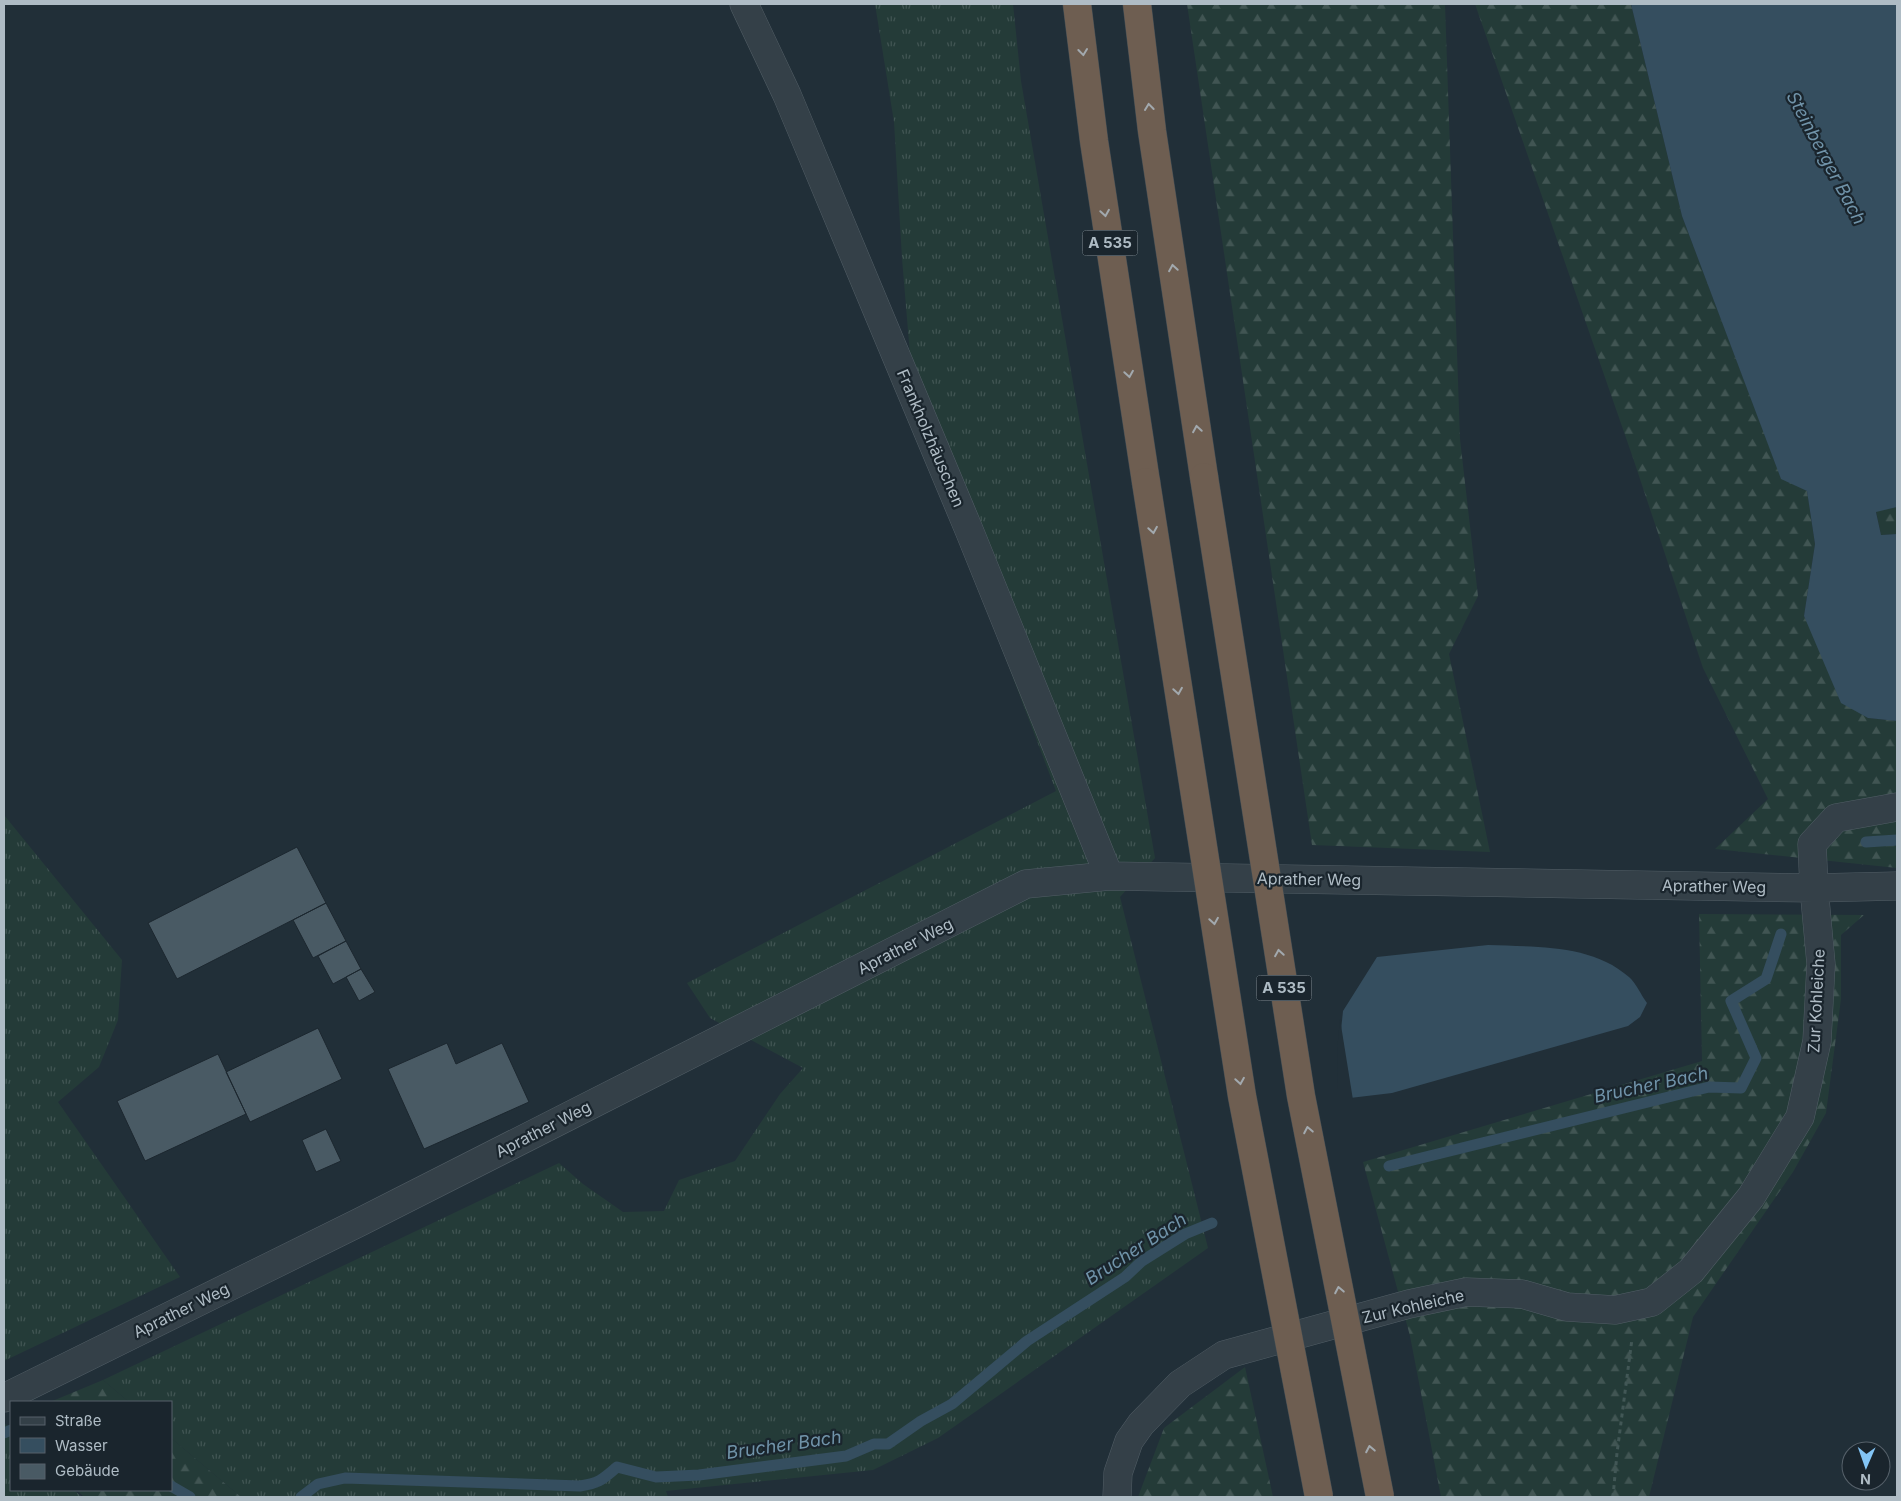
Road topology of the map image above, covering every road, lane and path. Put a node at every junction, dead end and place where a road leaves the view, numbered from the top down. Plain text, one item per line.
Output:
1 (744, 4) edge
2 (1077, 4) edge
3 (1137, 4) edge
4 (1897, 807) edge
5 (1110, 876) junction
6 (1897, 886) edge
7 (1814, 888) junction
8 (1652, 1302) junction
9 (4, 1398) edge
10 (1117, 1497) edge
11 (1319, 1497) edge
12 (1380, 1497) edge
13 (1613, 1497) edge

1 - 5 street, Frankholzhäuschen
2 -> 11 highway, A 535, bridge
12 -> 3 highway, A 535, bridge
4 - 7 street, Zur Kohleiche
5 - 7 street, Aprather Weg
5 - 9 street, Aprather Weg
6 - 7 street, Aprather Weg
7 - 8 street, Zur Kohleiche
8 - 10 street, Zur Kohleiche
8 - 13 path

